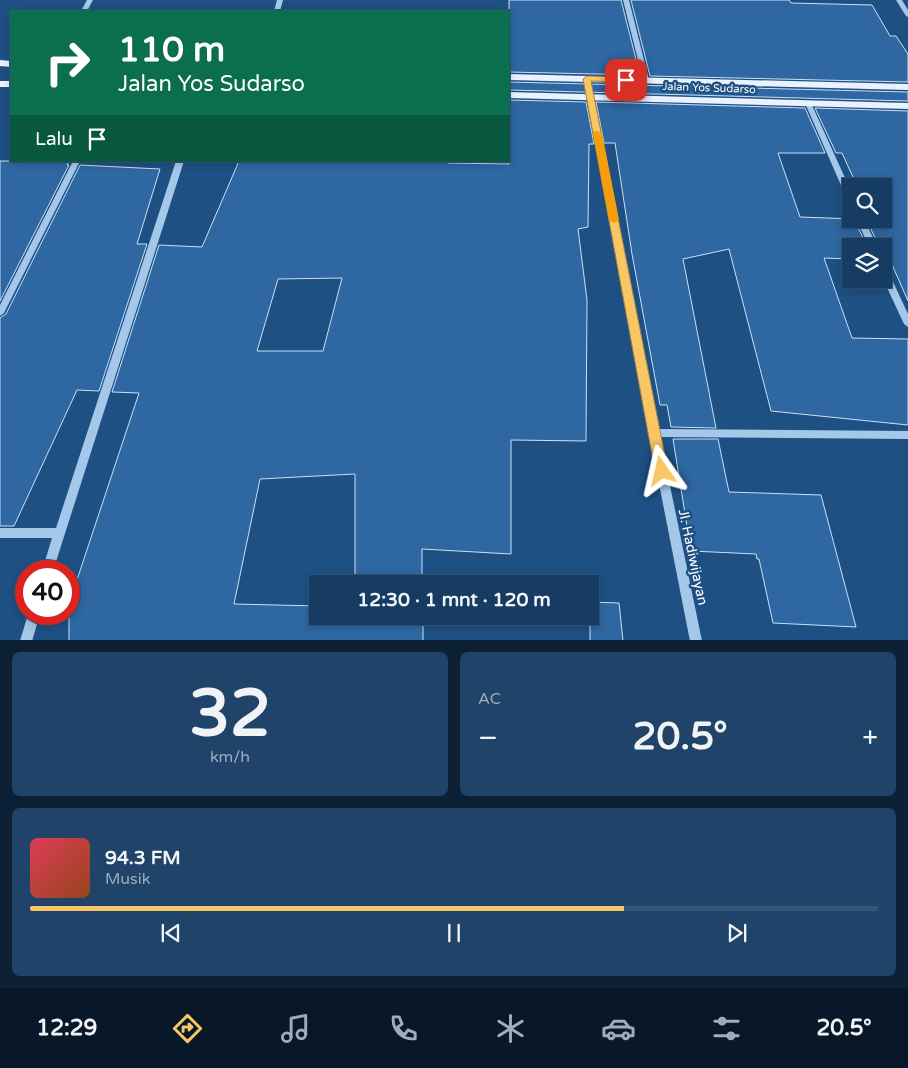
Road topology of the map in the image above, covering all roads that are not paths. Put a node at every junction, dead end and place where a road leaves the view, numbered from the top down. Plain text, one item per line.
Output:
1 (626, 0) edge
2 (899, 0) edge
3 (908, 15) edge
4 (510, 76) edge
5 (587, 79) junction
6 (646, 80) junction
7 (908, 87) edge
8 (510, 95) edge
9 (590, 97) junction
10 (650, 98) junction
11 (808, 103) junction
12 (908, 106) edge
13 (76, 162) edge
14 (180, 162) edge
15 (842, 179) edge
16 (892, 288) edge
17 (0, 313) edge
18 (908, 324) edge
19 (654, 433) junction
20 (908, 435) edge
21 (59, 533) junction
22 (0, 534) edge
23 (51, 560) edge
24 (31, 625) edge
25 (26, 640) edge
26 (696, 640) edge

1 - 6 street
2 - 3 street
4 - 5 main road, Jalan Yos Sudarso
5 - 6 main road, Jalan Yos Sudarso
5 - 9 main road
6 - 7 main road, Jalan Yos Sudarso
6 - 10 main road
8 - 9 main road, Jalan Yos Sudarso
9 - 10 main road, Jalan Yos Sudarso
9 - 19 street, Jl. Hadiwijayan
10 - 11 main road, Jalan Yos Sudarso
11 - 12 main road, Jalan Yos Sudarso
11 - 15 street
13 - 17 street
14 - 21 street
16 - 18 street
19 - 20 street
19 - 26 street, Jl. Hadiwijayan
21 - 22 street
21 - 23 street
24 - 25 street

